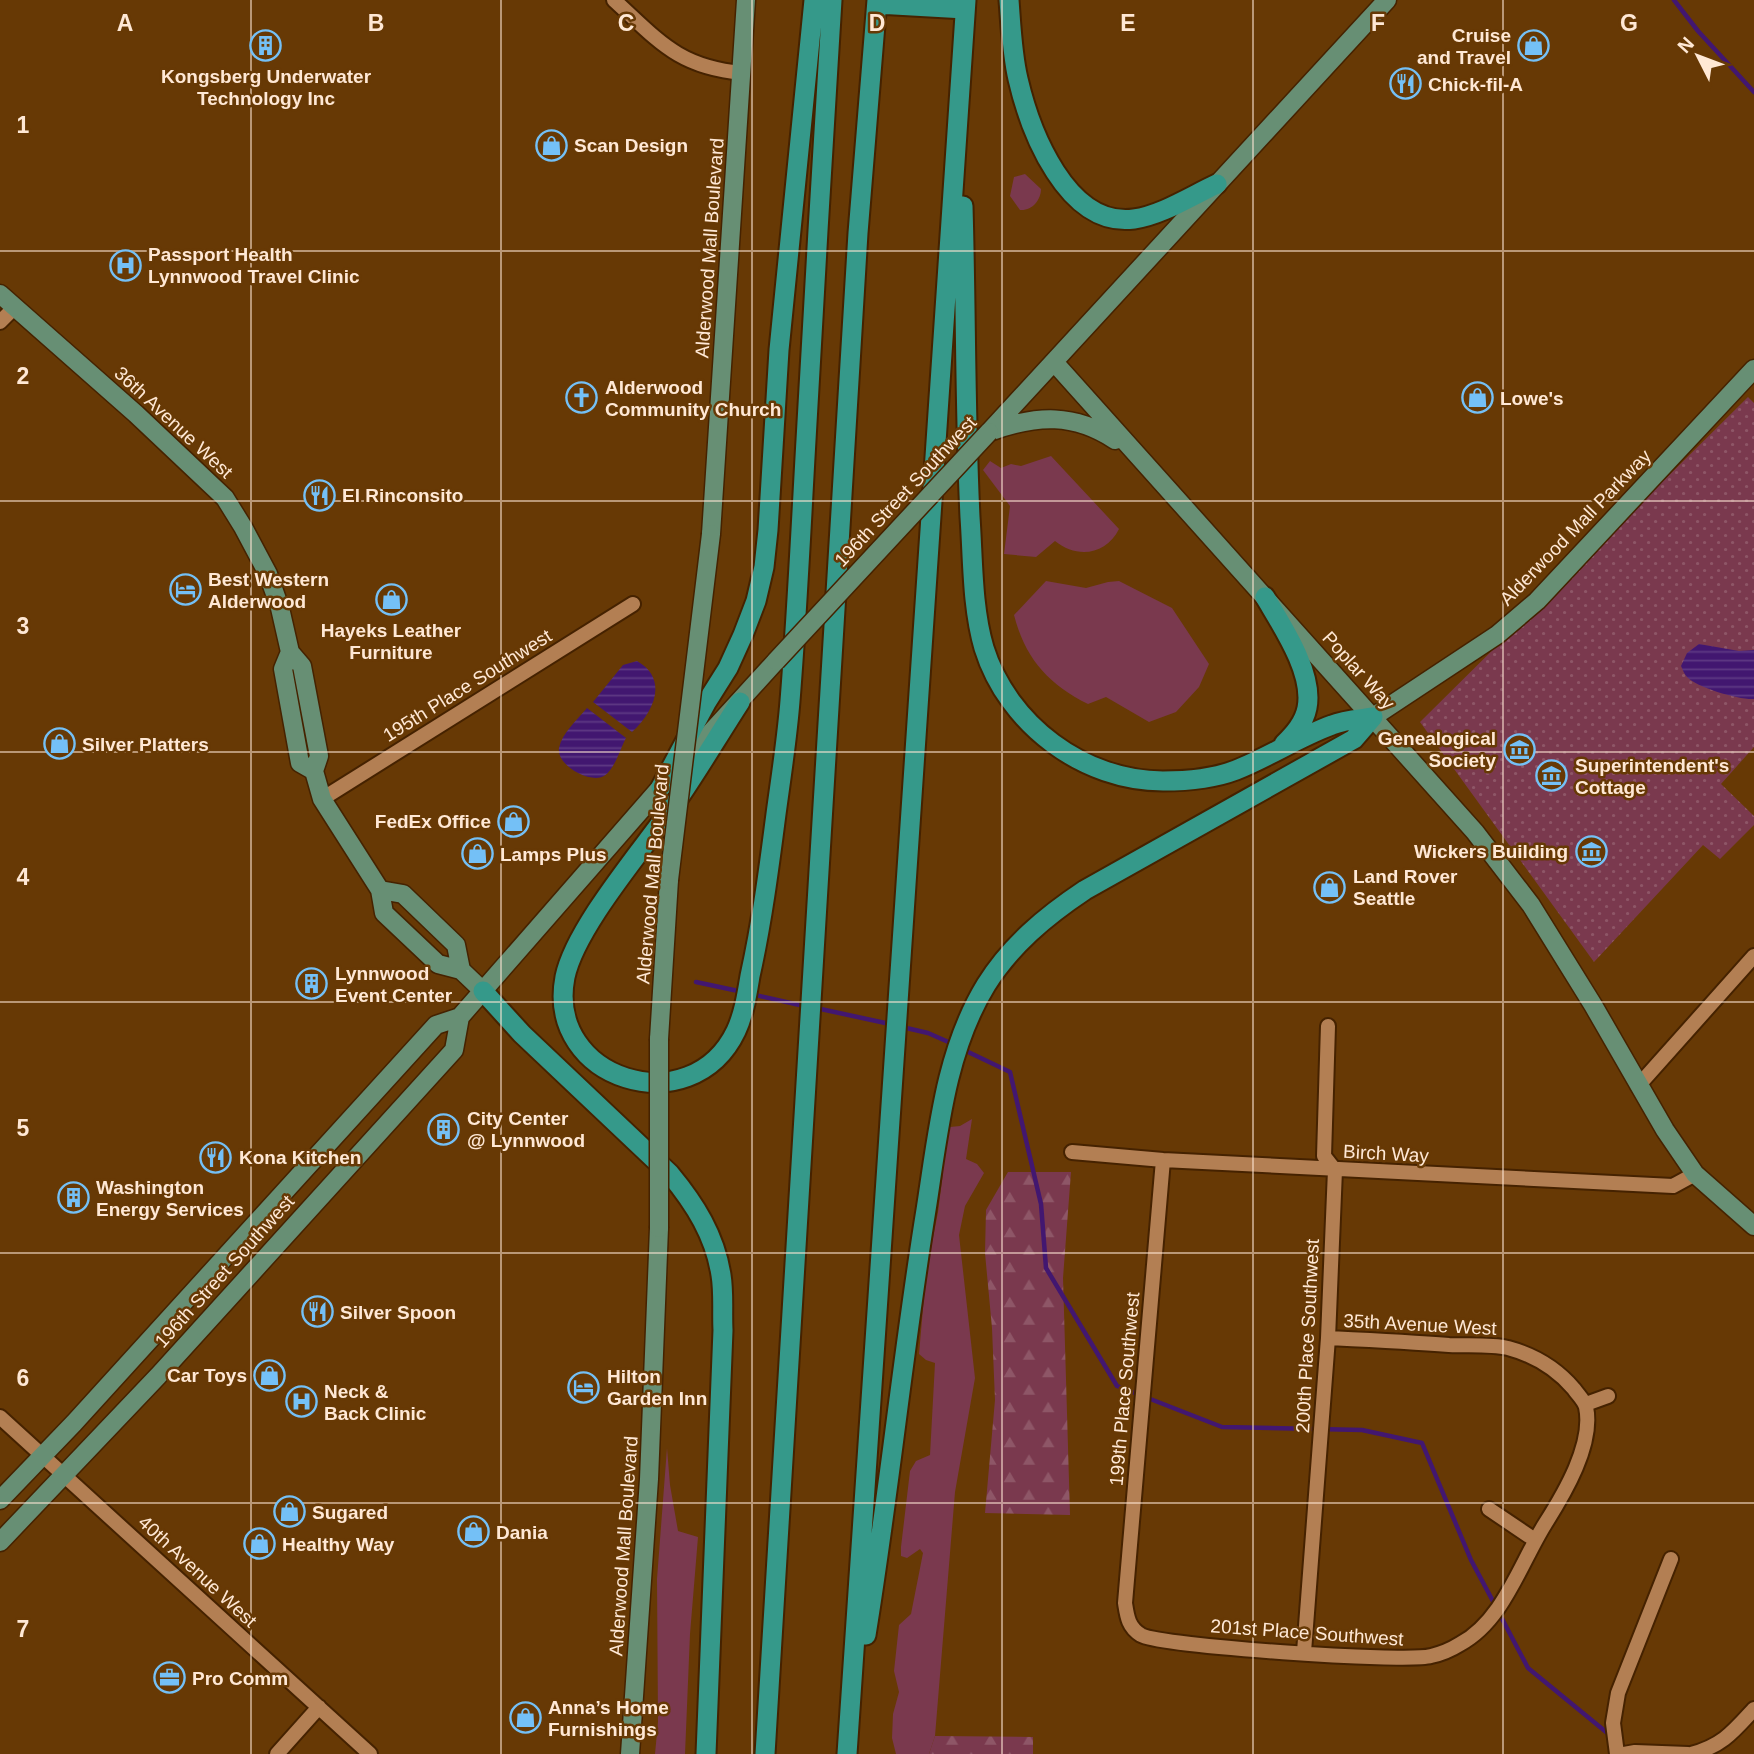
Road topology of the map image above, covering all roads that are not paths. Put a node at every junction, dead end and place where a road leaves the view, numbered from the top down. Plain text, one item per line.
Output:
1 (614, 0) edge
2 (746, 0) edge
3 (814, 0) edge
4 (832, 0) edge
5 (1009, 0) edge
6 (1387, 0) edge
7 (877, 2) edge
8 (965, 5) edge
9 (741, 73) junction
10 (960, 89) junction
11 (1217, 184) junction
12 (0, 294) edge
13 (15, 307) junction
14 (0, 322) edge
15 (1054, 362) junction
16 (1754, 369) edge
17 (989, 432) junction
18 (1133, 452) junction
19 (1265, 597) junction
20 (633, 604) dead end
21 (740, 702) junction
22 (1373, 717) junction
23 (1278, 750) junction
24 (661, 787) junction
25 (322, 799) junction
26 (380, 890) junction
27 (1754, 956) edge
28 (461, 970) junction
29 (483, 991) junction
30 (460, 1017) junction
31 (1328, 1026) dead end
32 (1638, 1086) junction
33 (1072, 1152) dead end
34 (1163, 1160) junction
35 (1335, 1170) junction
36 (1695, 1174) junction
37 (1754, 1226) edge
38 (1328, 1338) junction
39 (1608, 1395) dead end
40 (1586, 1404) junction
41 (0, 1417) edge
42 (44, 1456) junction
43 (65, 1474) junction
44 (0, 1500) edge
45 (1489, 1509) dead end
46 (1535, 1540) junction
47 (0, 1542) edge
48 (1671, 1559) dead end
49 (1128, 1620) joint
50 (1304, 1652) junction
51 (318, 1707) junction
52 (1754, 1709) edge
53 (847, 1753) edge
54 (277, 1754) edge
55 (370, 1754) edge
56 (630, 1754) edge
57 (706, 1754) edge
58 (765, 1754) edge
59 (1617, 1754) edge
60 (1624, 1754) edge
61 (1690, 1754) edge

1 - 9 street
2 - 9 main road, Alderwood Mall Boulevard
3 - 24 highway
4 - 21 highway
5 - 11 highway
6 - 11 main road, 196th Street Southwest
7 - 8 highway
7 - 58 highway
8 - 10 highway
9 - 56 main road, Alderwood Mall Boulevard, bridge
10 - 23 highway
10 - 53 highway
11 - 15 main road, 196th Street Southwest
12 - 13 main road, 36th Avenue West
13 - 14 street
13 - 25 main road, 36th Avenue West
15 - 17 main road, 196th Street Southwest
15 - 18 main road, Poplar Way
16 - 22 main road, Alderwood Mall Parkway
17 - 18 main road
17 - 21 main road, 196th Street Southwest, bridge
18 - 19 main road, Poplar Way
19 - 22 main road, Poplar Way
19 - 23 highway
20 - 25 street, 195th Place Southwest
21 - 24 main road, 196th Street Southwest
22 - 23 highway
22 - 32 main road, Poplar Way
22 - 53 highway
24 - 29 main road, 196th Street Southwest
25 - 26 main road, 36th Avenue West
26 - 28 main road, 36th Avenue West
26 - 28 main road, 36th Avenue West
27 - 32 street
28 - 29 main road, 36th Avenue West
29 - 30 main road, 196th Street Southwest
29 - 57 highway
30 - 42 main road, 196th Street Southwest
30 - 43 main road, 196th Street Southwest
31 - 35 street, 200th Place Southwest
32 - 36 main road, Poplar Way
33 - 34 street, Birch Way
34 - 35 street, Birch Way
34 - 49 street, 199th Place Southwest
35 - 36 street, Birch Way
35 - 38 street, 200th Place Southwest
36 - 37 main road, Poplar Way
38 - 40 street, 35th Avenue West
38 - 50 street, 200th Place Southwest
39 - 40 street
40 - 46 street, 201st Place Southwest
41 - 42 street, 40th Avenue West
42 - 43 street, 40th Avenue West
42 - 44 main road, 196th Street Southwest
43 - 47 main road, 196th Street Southwest
43 - 51 street, 40th Avenue West
45 - 46 street
46 - 50 street, 201st Place Southwest
48 - 59 street
49 - 50 street, 201st Place Southwest
51 - 54 street
51 - 55 street, 40th Avenue West
52 - 61 street
60 - 61 street

